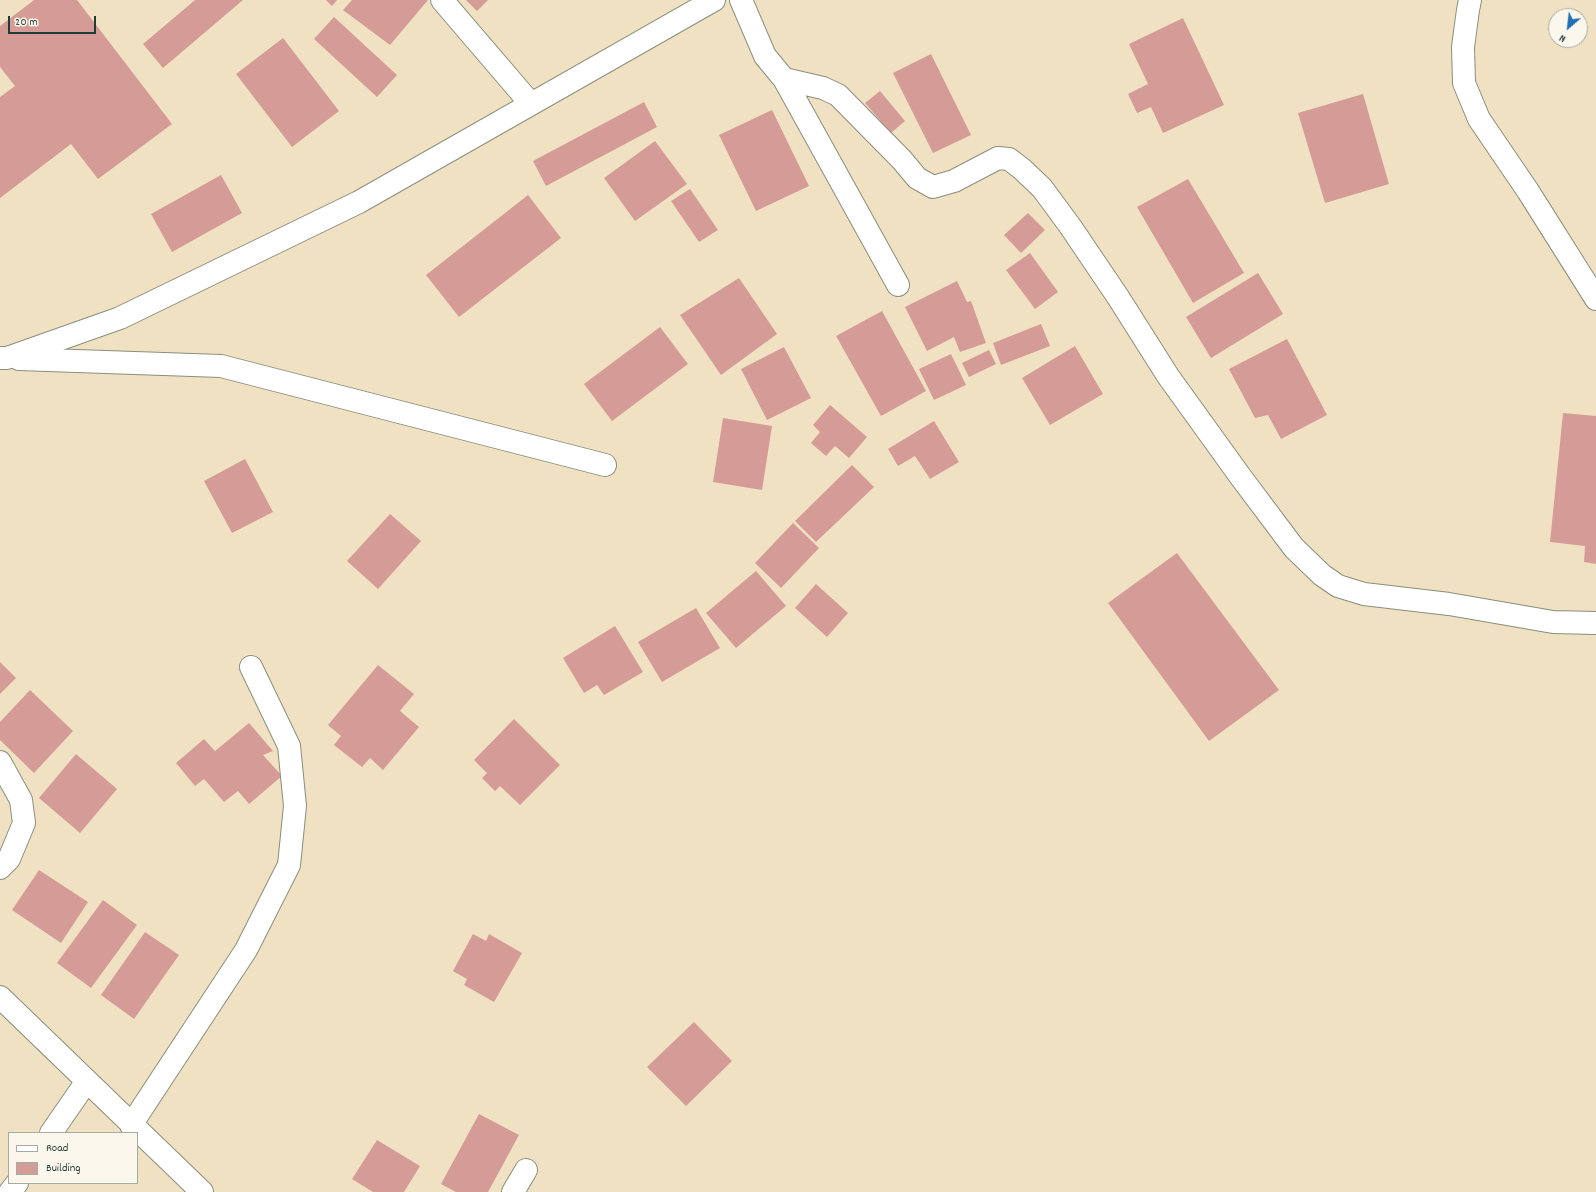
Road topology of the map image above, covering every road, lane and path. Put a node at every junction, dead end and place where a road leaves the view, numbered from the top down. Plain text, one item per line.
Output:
1 (442, 0) edge
2 (714, 0) edge
3 (741, 0) edge
4 (1470, 0) edge
5 (784, 79) junction
6 (531, 104) junction
7 (898, 285) dead end
8 (1596, 299) edge
9 (4, 358) edge
10 (605, 465) dead end
11 (1596, 623) edge
12 (251, 667) dead end
13 (0, 762) edge
14 (0, 868) edge
15 (0, 997) edge
16 (87, 1081) junction
17 (131, 1125) junction
18 (52, 1132) edge
19 (138, 1132) edge
20 (138, 1132) edge
21 (526, 1170) dead end
22 (16, 1184) edge
23 (192, 1189) edge
24 (10, 1192) edge
25 (513, 1192) edge

1 - 6 street
2 - 6 street
3 - 5 street
4 - 8 street
5 - 7 street
5 - 11 street
6 - 9 street
9 - 10 street
12 - 17 street
13 - 14 street
15 - 16 street
16 - 17 street
16 - 18 street
17 - 20 street
19 - 23 street
21 - 25 street
22 - 24 street

